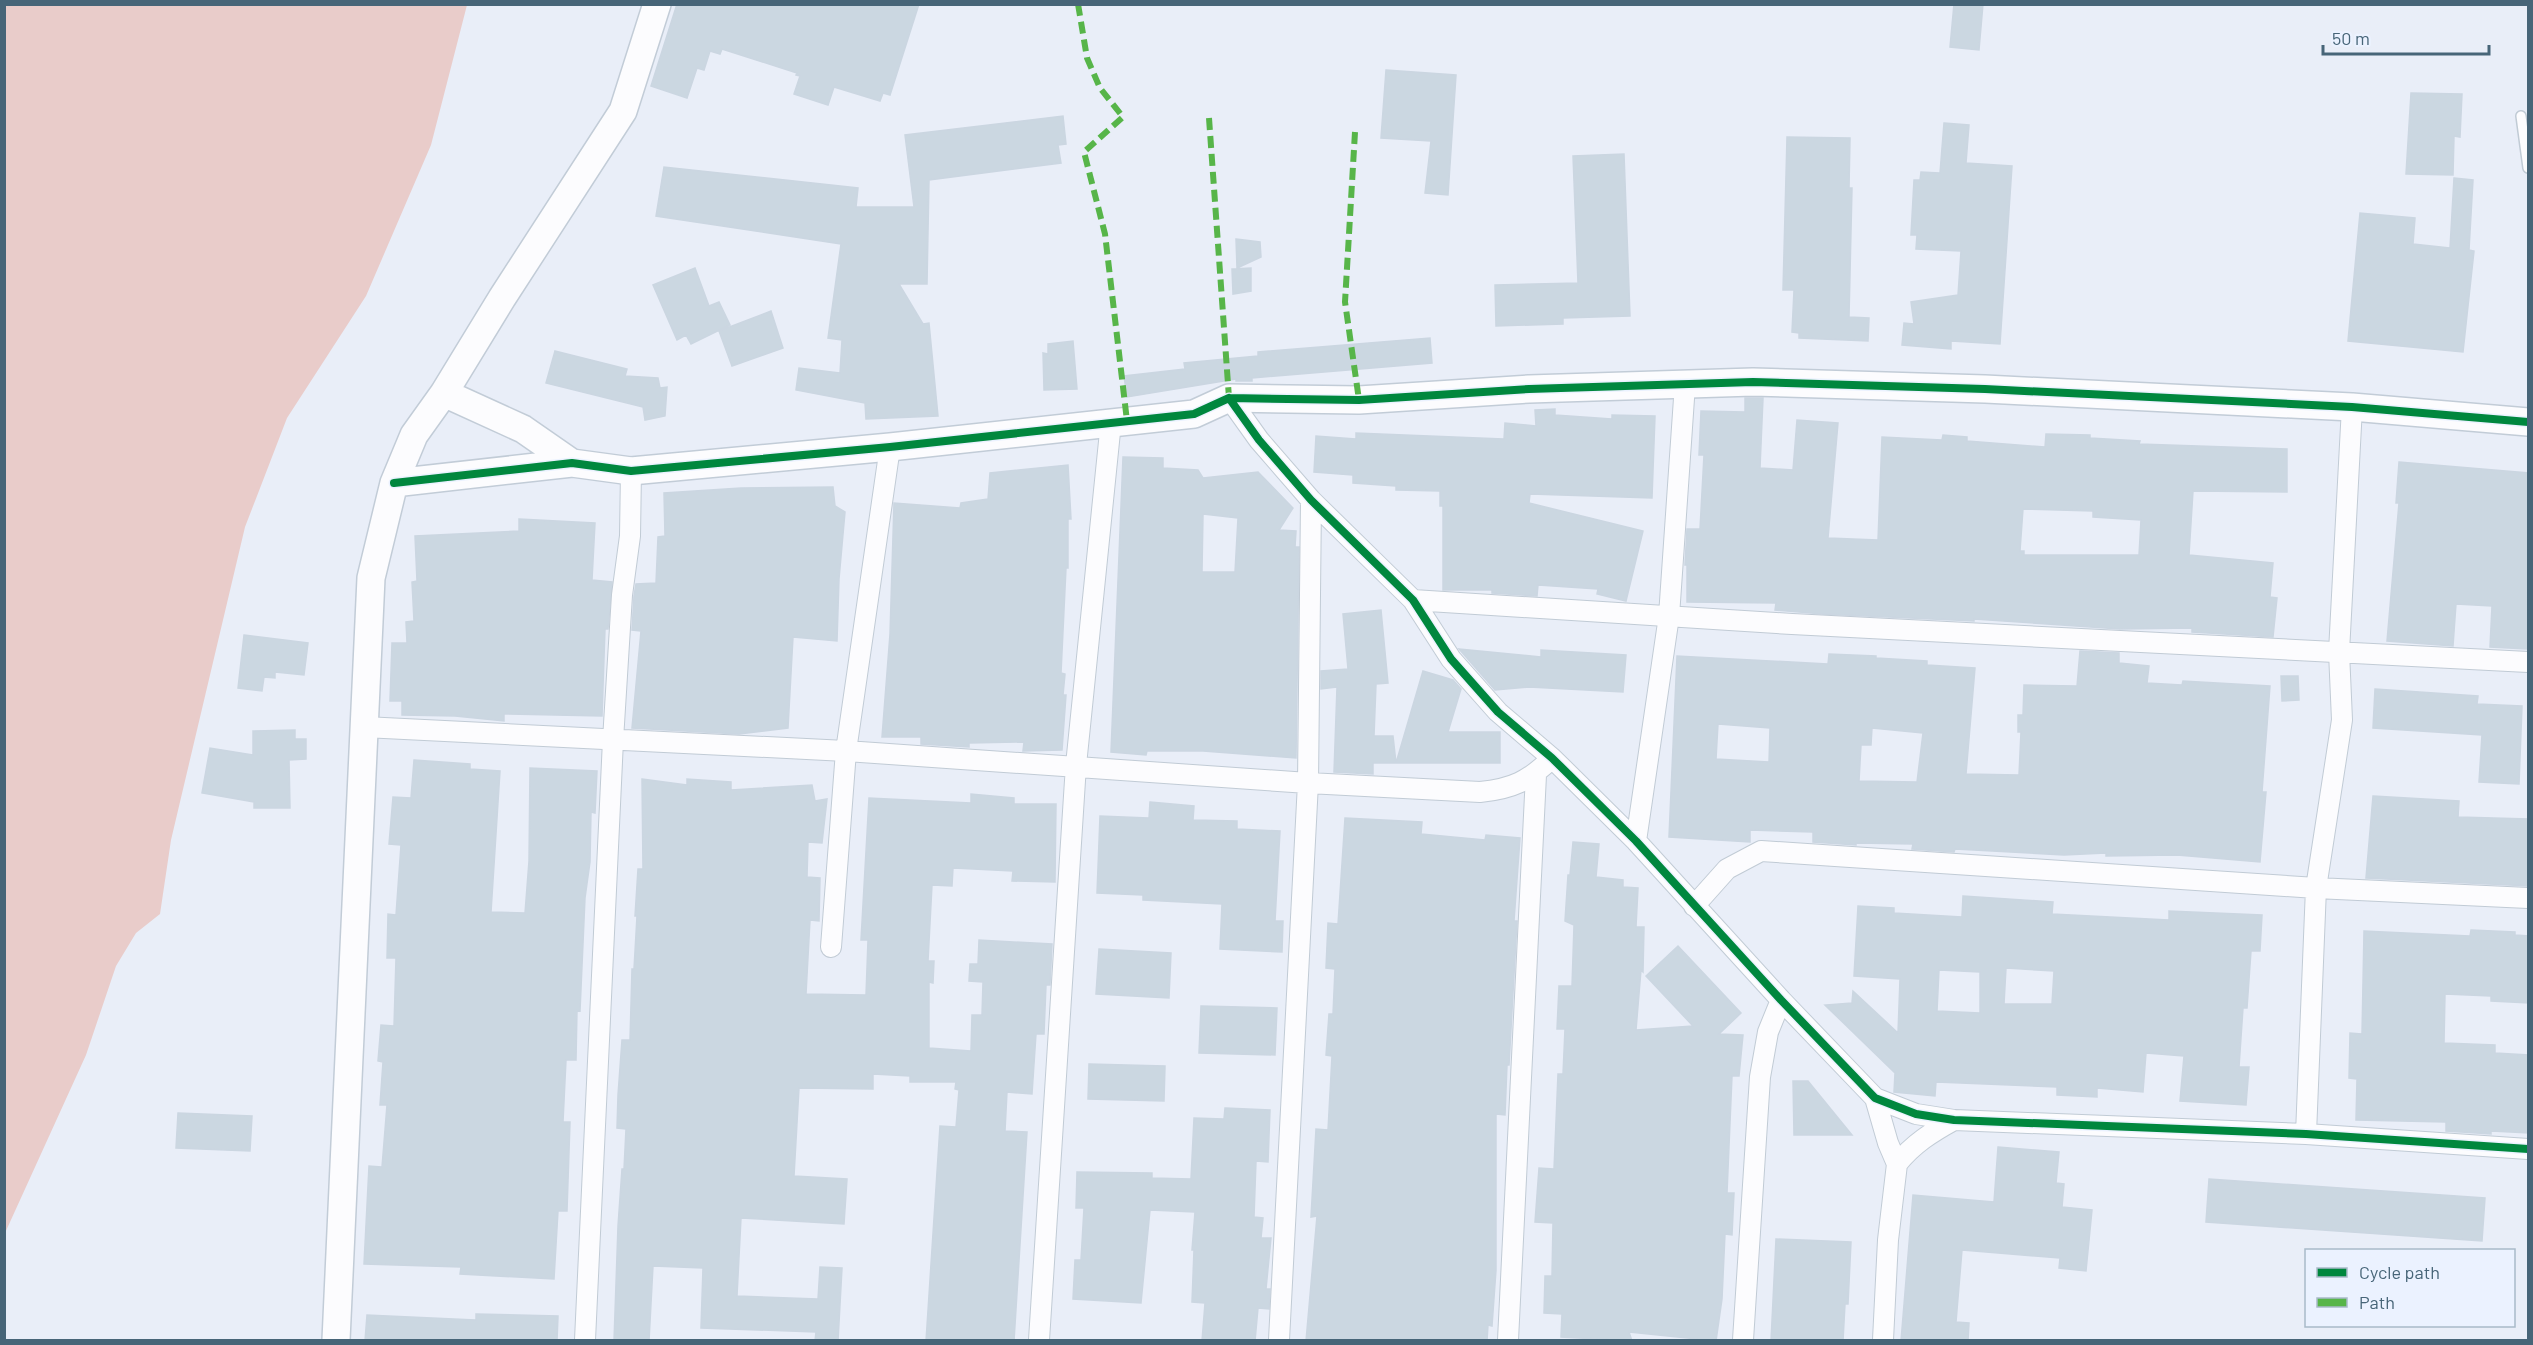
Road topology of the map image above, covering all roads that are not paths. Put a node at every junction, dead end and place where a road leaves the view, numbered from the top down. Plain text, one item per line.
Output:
1 (657, 4) edge
2 (2521, 116) dead end
3 (2529, 168) edge
4 (1685, 384) junction
5 (444, 393) junction
6 (1229, 398) junction
7 (2352, 407) junction
8 (1111, 422) junction
9 (2529, 422) edge
10 (890, 447) junction
11 (572, 463) junction
12 (632, 471) junction
13 (394, 483) junction
14 (1311, 500) junction
15 (1413, 600) junction
16 (1669, 616) junction
17 (2339, 652) junction
18 (2529, 662) edge
19 (364, 727) junction
20 (613, 740) junction
21 (846, 751) junction
22 (1552, 758) junction
23 (1076, 765) junction
24 (1536, 775) junction
25 (1308, 783) junction
26 (1636, 841) junction
27 (2316, 888) junction
28 (2529, 898) edge
29 (1694, 906) junction
30 (831, 947) dead end
31 (1780, 1000) junction
32 (1875, 1098) junction
33 (1954, 1119) junction
34 (2306, 1134) junction
35 (2529, 1149) edge
36 (1897, 1164) junction
37 (336, 1341) edge
38 (585, 1341) edge
39 (1040, 1341) edge
40 (1279, 1341) edge
41 (1508, 1341) edge
42 (1743, 1341) edge
43 (1883, 1341) edge

1 - 5 street
2 - 3 lane
4 - 6 street
4 - 7 street
4 - 16 street
5 - 11 street
5 - 13 street
6 - 8 street
6 - 14 street
7 - 9 street
7 - 17 street
8 - 10 street
8 - 23 street
10 - 12 street
10 - 21 street
11 - 12 street
11 - 13 street
12 - 20 street
13 - 19 street
14 - 15 street
14 - 25 street
15 - 16 street
15 - 22 street
16 - 17 street
16 - 26 street
17 - 18 street
17 - 27 street
19 - 20 street
19 - 37 street
20 - 21 street
20 - 38 street
21 - 23 street
21 - 30 street
22 - 24 street
22 - 26 street
23 - 25 street
23 - 39 street
24 - 25 street
24 - 41 street
25 - 40 street
26 - 29 street
27 - 28 street
27 - 29 street
27 - 34 street
29 - 31 street
31 - 32 street
31 - 42 street
32 - 33 street
32 - 36 street
33 - 34 street
33 - 36 street
34 - 35 street
36 - 43 street

